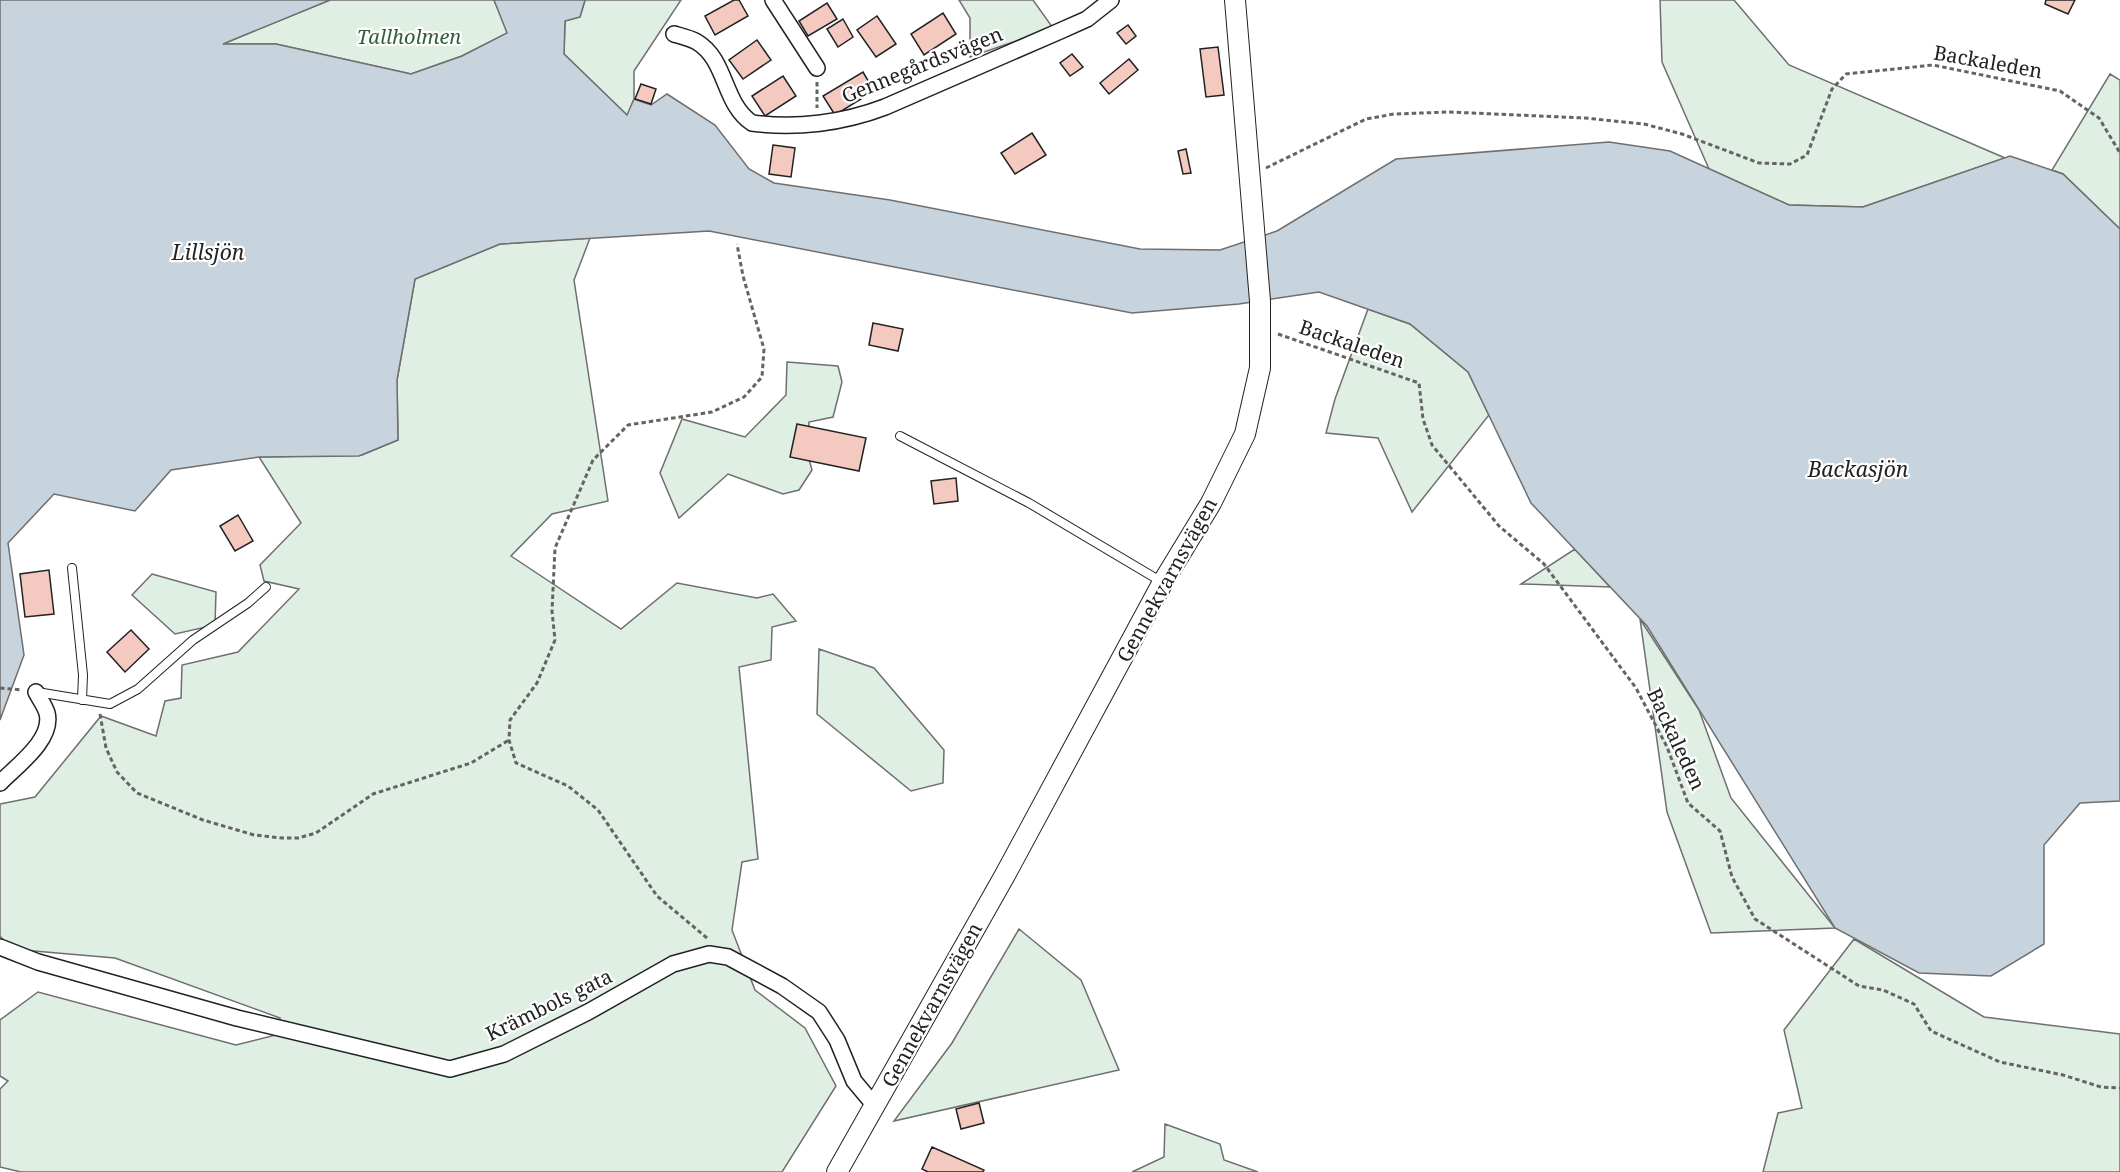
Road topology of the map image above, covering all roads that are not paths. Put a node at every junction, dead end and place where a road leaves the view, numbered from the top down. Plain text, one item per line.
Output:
1 (773, 0) edge
2 (1111, 0) edge
3 (1235, 0) edge
4 (674, 34) dead end
5 (817, 68) road end
6 (900, 436) dead end
7 (72, 568) dead end
8 (1163, 582) junction
9 (266, 587) dead end
10 (36, 692) joint
11 (82, 700) junction
12 (0, 783) edge
13 (0, 947) edge
14 (874, 1106) junction
15 (837, 1172) edge

1 - 5 street
2 - 4 street, Gennegårdsvägen
3 - 8 street, Gennekvarnsvägen
6 - 8 lane
7 - 11 lane
8 - 14 street, Gennekvarnsvägen
9 - 11 lane
10 - 11 lane
10 - 12 street
13 - 14 street, Krämbols gata
14 - 15 street, Gennekvarnsvägen

